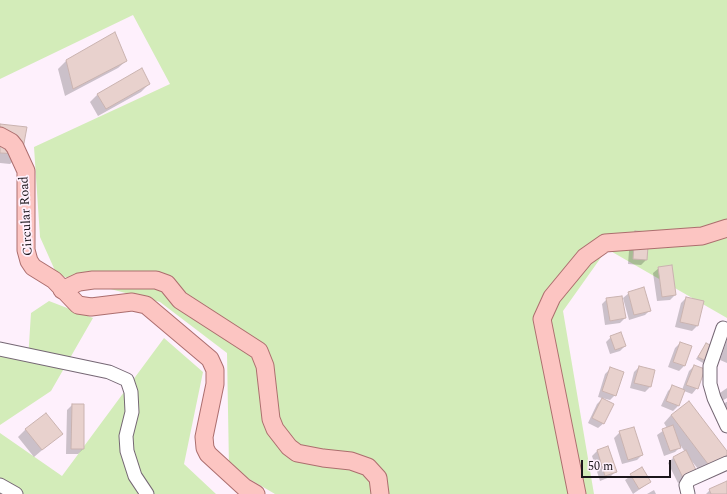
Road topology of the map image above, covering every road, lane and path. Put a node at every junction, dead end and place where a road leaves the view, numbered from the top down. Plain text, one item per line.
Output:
1 (0, 136) edge
2 (727, 228) edge
3 (62, 290) junction
4 (723, 328) dead end
5 (0, 349) edge
6 (727, 426) edge
7 (727, 463) edge
8 (0, 485) edge
9 (16, 494) edge
10 (147, 494) edge
11 (256, 494) edge
12 (380, 494) edge
13 (577, 494) edge
14 (688, 494) edge

1 - 3 main road, Circular Road
2 - 13 main road
3 - 11 main road, Circular Road
3 - 12 main road
4 - 6 street
5 - 10 street
7 - 14 street
8 - 9 street

